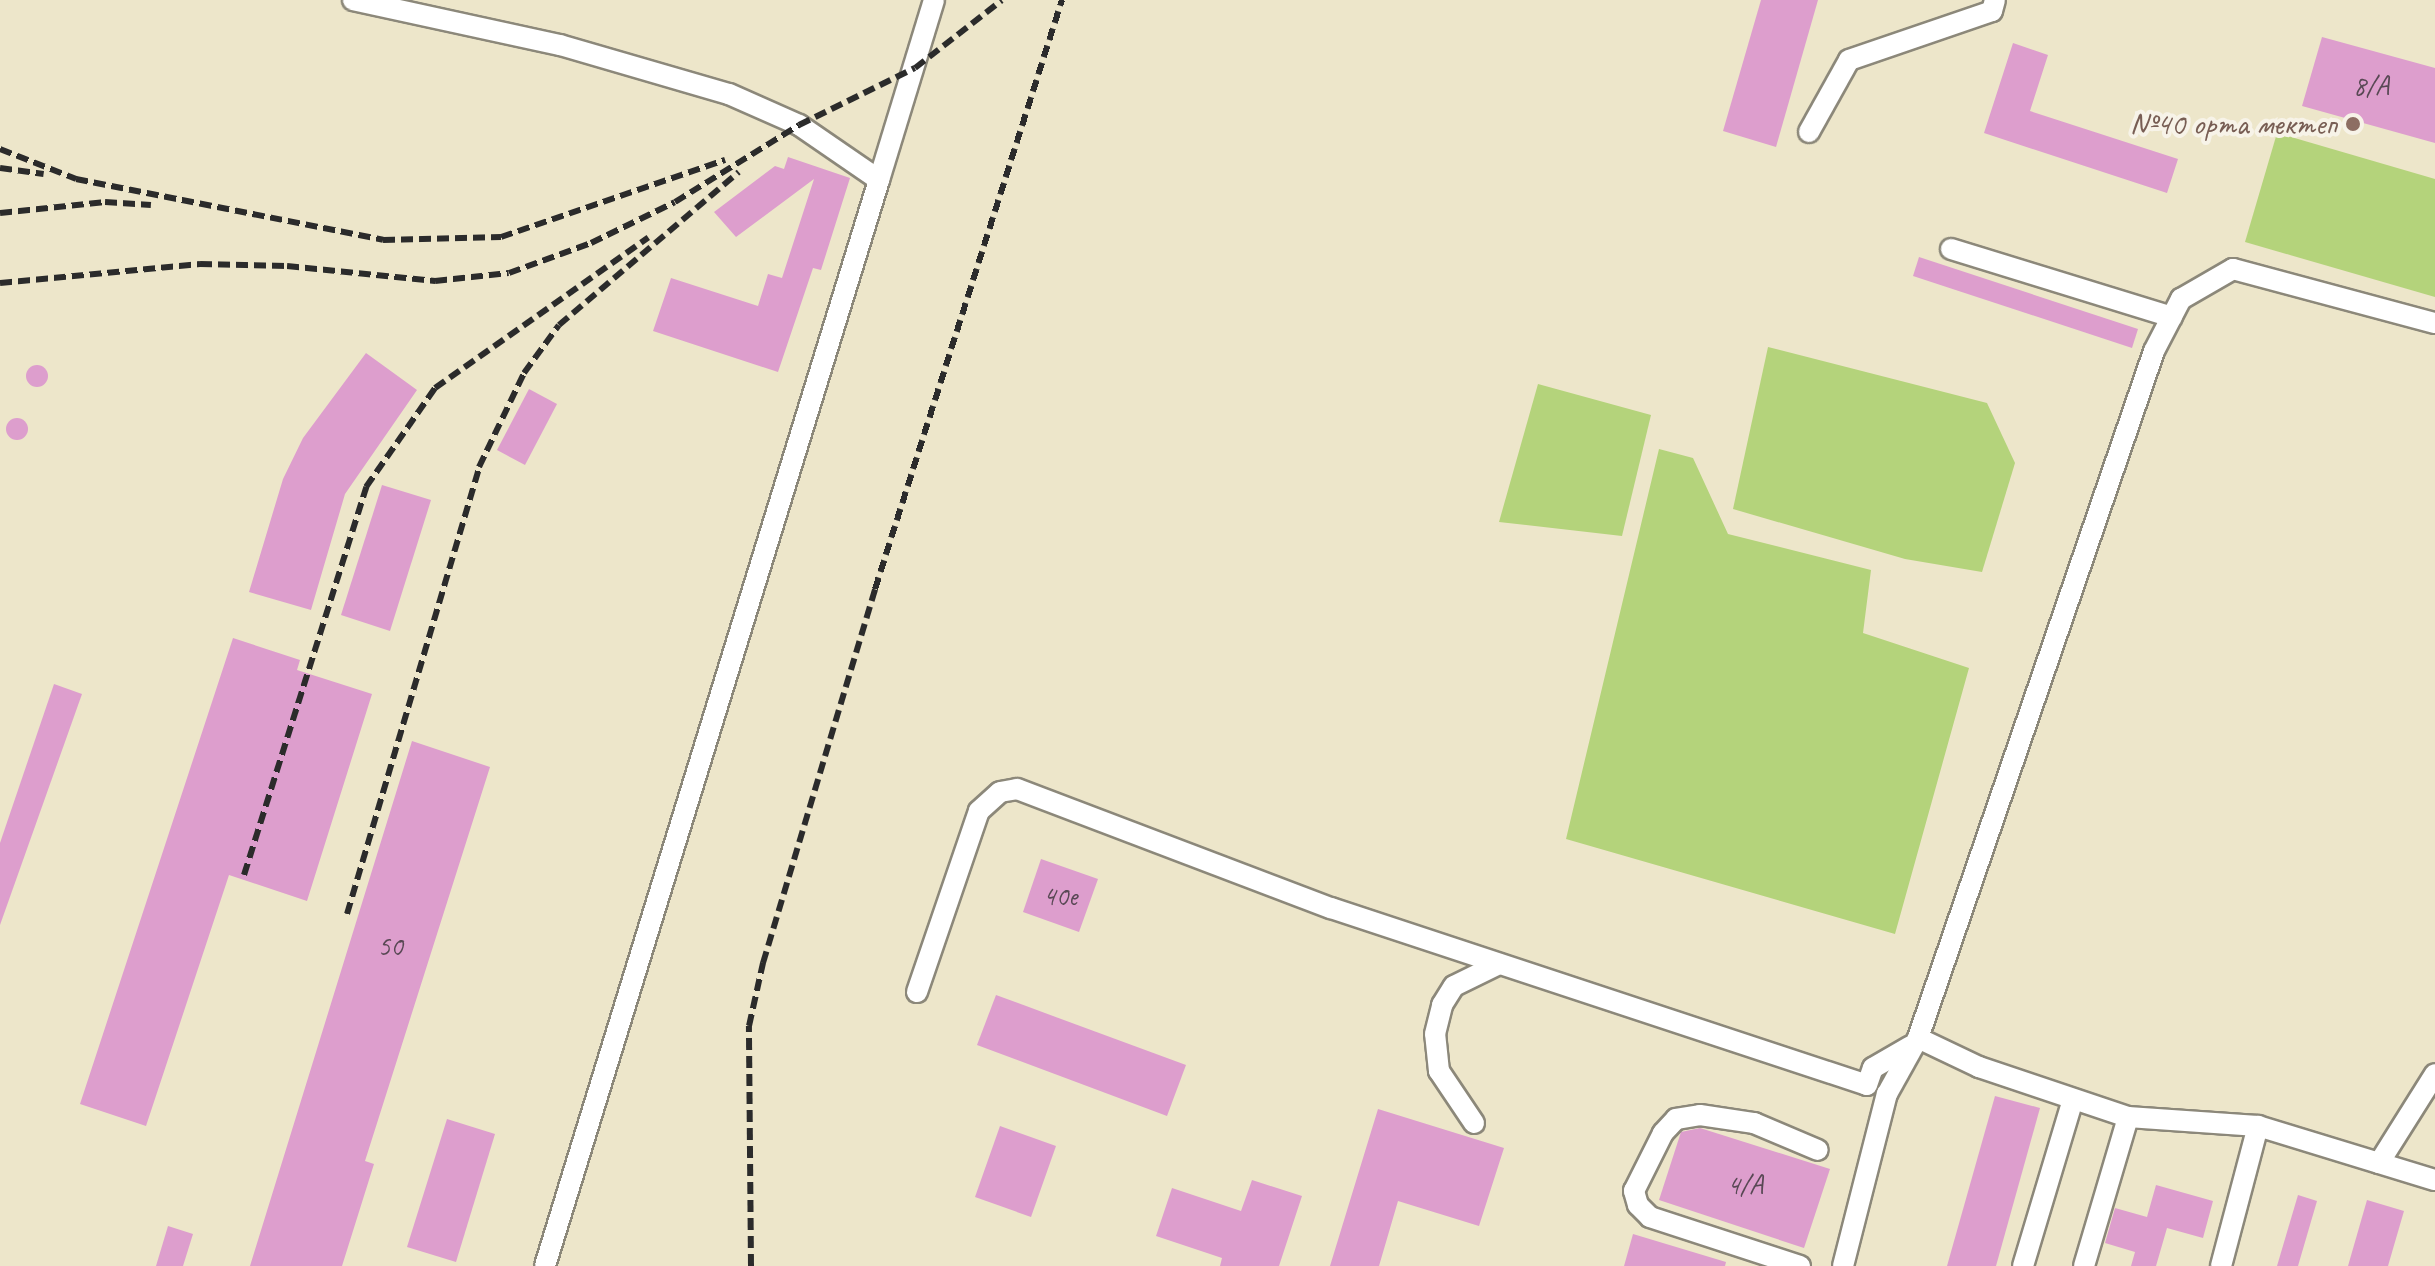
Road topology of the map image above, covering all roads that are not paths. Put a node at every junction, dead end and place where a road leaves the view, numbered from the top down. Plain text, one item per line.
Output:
1 (353, 0) edge
2 (934, 0) edge
3 (1995, 0) edge
4 (1809, 132) dead end
5 (879, 180) junction
6 (1951, 249) dead end
7 (2172, 317) junction
8 (2435, 323) edge
9 (1499, 964) junction
10 (917, 992) dead end
11 (1918, 1038) junction
12 (2435, 1074) edge
13 (1867, 1085) junction
14 (1887, 1094) junction
15 (2073, 1099) junction
16 (2128, 1117) junction
17 (1474, 1123) dead end
18 (2258, 1126) junction
19 (1818, 1150) dead end
20 (2379, 1163) junction
21 (2435, 1180) edge
22 (545, 1266) edge
23 (1800, 1266) edge
24 (1843, 1266) edge
25 (2023, 1266) edge
26 (2084, 1266) edge
27 (2221, 1266) edge

1 - 5 lane
2 - 5 lane
3 - 4 lane
5 - 22 lane
6 - 7 lane
7 - 8 lane
7 - 11 lane
9 - 10 lane
9 - 13 lane
9 - 17 lane
11 - 13 lane
11 - 14 lane
11 - 15 lane
12 - 20 lane
13 - 14 lane
14 - 24 lane
15 - 16 lane
15 - 25 lane
16 - 18 lane
16 - 26 lane
18 - 20 lane
18 - 27 lane
19 - 23 lane
20 - 21 lane

